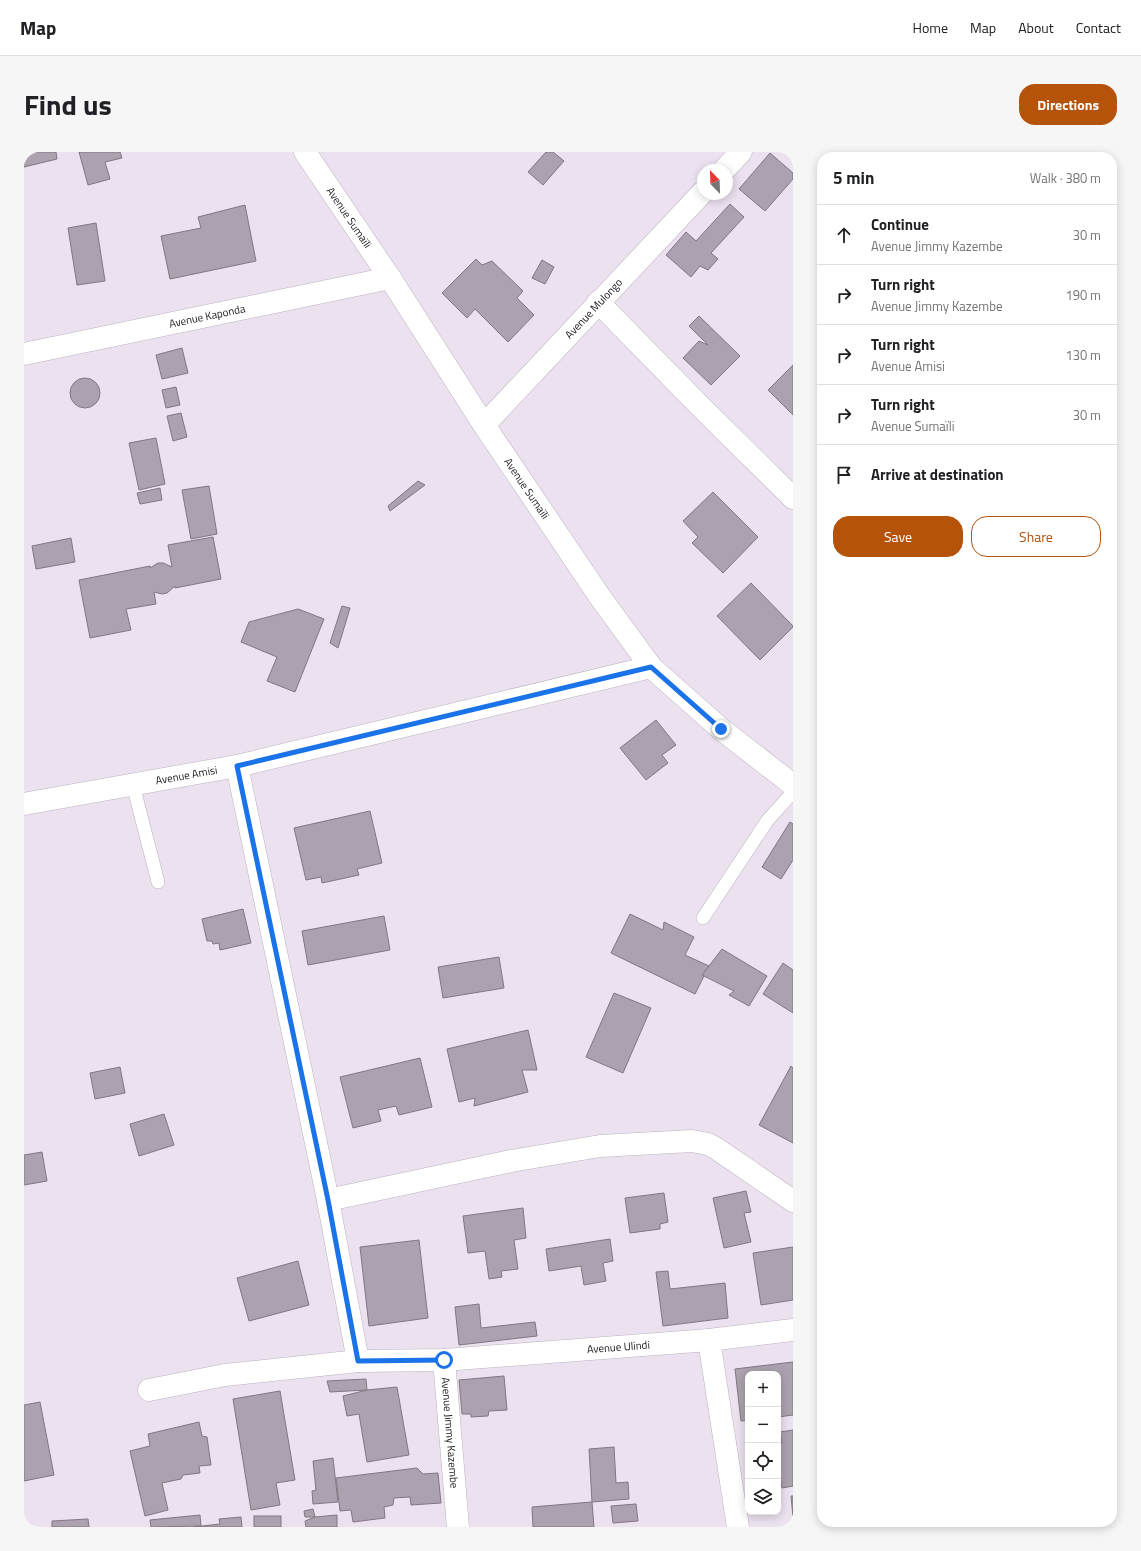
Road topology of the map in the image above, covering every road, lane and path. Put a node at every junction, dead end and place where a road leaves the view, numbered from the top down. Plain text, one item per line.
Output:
1 (305, 152) edge
2 (741, 152) edge
3 (730, 164) edge
4 (697, 198) edge
5 (390, 278) junction
6 (598, 302) junction
7 (24, 354) edge
8 (484, 425) junction
9 (793, 498) edge
10 (651, 667) junction
11 (237, 766) junction
12 (133, 785) junction
13 (793, 785) edge
14 (793, 792) edge
15 (24, 804) edge
16 (158, 882) dead end
17 (703, 918) dead end
18 (328, 1200) junction
19 (793, 1201) edge
20 (793, 1330) edge
21 (709, 1340) junction
22 (444, 1360) junction
23 (358, 1361) junction
24 (148, 1390) dead end
25 (458, 1527) edge
26 (738, 1527) edge

1 - 5 street, Avenue Sumaïli
2 - 3 street
4 - 6 street, Avenue Mulongo
5 - 7 street, Avenue Kaponda
5 - 8 street, Avenue Sumaïli
6 - 8 street, Avenue Mulongo
6 - 9 street
8 - 10 street, Avenue Sumaïli
10 - 11 street, Avenue Amisi
10 - 13 street, Avenue Sumaïli
11 - 12 street, Avenue Amisi
11 - 18 street
12 - 15 street, Avenue Amisi
12 - 16 lane
14 - 17 lane
18 - 19 street
18 - 23 street
20 - 21 street, Avenue Ulindi
21 - 22 street, Avenue Ulindi
21 - 26 street
22 - 23 street
22 - 25 street, Avenue Jimmy Kazembe
23 - 24 street

